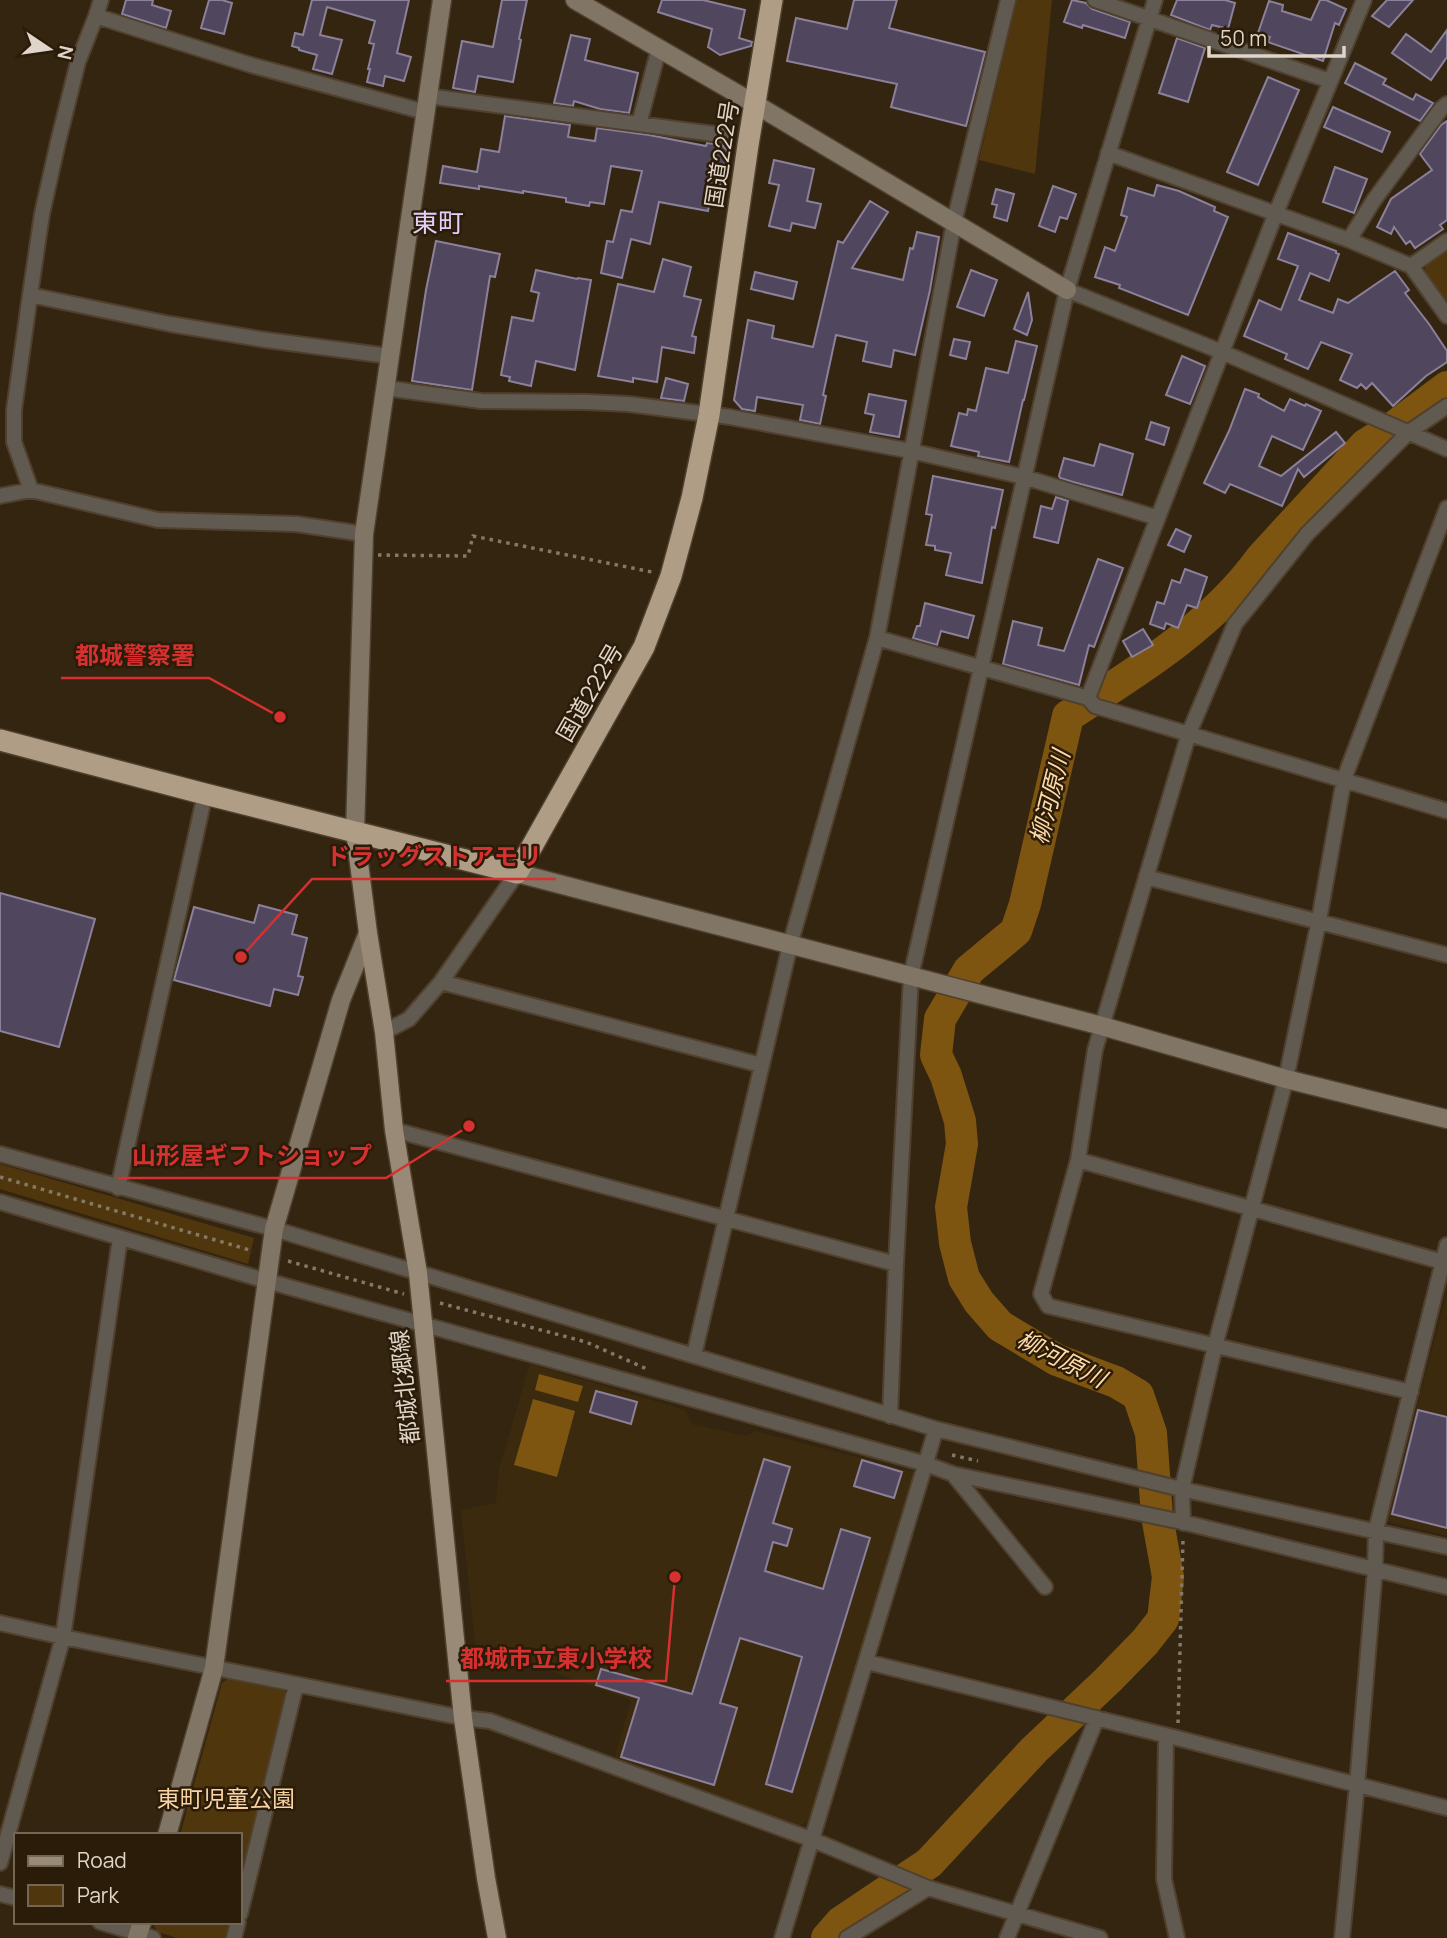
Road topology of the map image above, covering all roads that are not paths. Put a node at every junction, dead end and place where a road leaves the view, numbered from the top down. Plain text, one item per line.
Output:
1 (442, 0) edge
2 (575, 0) edge
3 (772, 0) edge
4 (1007, 0) edge
5 (1094, 0) edge
6 (1155, 0) edge
7 (1364, 0) edge
8 (95, 6) edge
9 (1149, 18) junction
10 (659, 48) junction
11 (1330, 80) junction
12 (426, 104) junction
13 (755, 104) junction
14 (1447, 104) edge
15 (639, 124) junction
16 (722, 135) dead end
17 (1108, 153) junction
18 (1276, 213) junction
19 (954, 222) junction
20 (1349, 240) junction
21 (1447, 241) edge
22 (1411, 266) junction
23 (1067, 290) junction
24 (30, 295) junction
25 (1447, 316) edge
26 (1222, 352) junction
27 (389, 356) junction
28 (384, 387) junction
29 (1447, 406) edge
30 (709, 415) junction
31 (1409, 432) junction
32 (1447, 449) edge
33 (911, 451) junction
34 (1024, 477) junction
35 (31, 490) junction
36 (0, 496) edge
37 (1447, 508) edge
38 (1158, 518) junction
39 (365, 534) junction
40 (877, 638) junction
41 (982, 669) junction
42 (1091, 702) junction
43 (1189, 733) junction
44 (0, 740) edge
45 (1344, 779) junction
46 (205, 794) junction
47 (1447, 811) edge
48 (355, 831) junction
49 (517, 873) junction
50 (1146, 877) junction
51 (1319, 920) junction
52 (368, 933) junction
53 (790, 945) junction
54 (1447, 954) edge
55 (911, 976) junction
56 (441, 982) junction
57 (1102, 1026) junction
58 (384, 1032) junction
59 (761, 1065) junction
60 (1286, 1079) junction
61 (1447, 1119) edge
62 (394, 1130) junction
63 (0, 1154) edge
64 (1078, 1160) junction
65 (118, 1188) junction
66 (0, 1202) edge
67 (1253, 1208) junction
68 (727, 1218) junction
69 (274, 1229) junction
70 (120, 1238) junction
71 (1447, 1245) edge
72 (1443, 1262) junction
73 (895, 1264) junction
74 (418, 1273) junction
75 (267, 1281) junction
76 (423, 1324) junction
77 (1215, 1346) junction
78 (694, 1355) junction
79 (1411, 1392) junction
80 (890, 1416) junction
81 (936, 1429) junction
82 (926, 1464) junction
83 (953, 1474) junction
84 (1182, 1489) junction
85 (1182, 1522) junction
86 (1376, 1531) junction
87 (1447, 1547) edge
88 (1375, 1569) junction
89 (1045, 1587) dead end
90 (1447, 1587) edge
91 (0, 1623) edge
92 (64, 1637) junction
93 (867, 1662) junction
94 (214, 1668) junction
95 (296, 1685) junction
96 (463, 1718) junction
97 (1097, 1718) junction
98 (1172, 1737) junction
99 (1357, 1785) junction
100 (1447, 1808) edge
101 (168, 1833) edge
102 (813, 1840) junction
103 (0, 1863) edge
104 (926, 1888) junction
105 (242, 1906) edge
106 (1016, 1915) junction
107 (108, 1924) edge
108 (143, 1933) edge
109 (497, 1938) edge
110 (782, 1938) edge
111 (847, 1938) edge
112 (1007, 1938) edge
113 (1100, 1938) edge
114 (1177, 1938) edge
115 (1342, 1938) edge

1 - 12 street
2 - 10 street
3 - 13 highway, 国道222号
4 - 19 street
5 - 9 street
6 - 9 street
7 - 11 street
8 - 12 street
8 - 24 street
9 - 11 street
9 - 17 street
10 - 13 street
10 - 15 street
11 - 18 street
12 - 15 street
12 - 27 street
13 - 19 street
13 - 30 highway, 国道222号
14 - 20 street
15 - 16 street
17 - 18 street
17 - 23 street
18 - 20 street
18 - 26 street
19 - 23 street
19 - 33 street
20 - 22 street
21 - 22 street
22 - 25 street
23 - 26 street
23 - 34 street
24 - 27 street
24 - 35 street
26 - 31 street
26 - 38 street
27 - 28 street
28 - 30 street
28 - 39 street
29 - 31 street
30 - 33 street
30 - 49 highway, 国道222号
31 - 32 street
31 - 43 street
33 - 34 street
33 - 40 street
34 - 38 street
34 - 41 street
35 - 36 street
35 - 39 street
37 - 45 street
38 - 42 street
39 - 48 street
40 - 41 street
40 - 53 street
41 - 42 street
41 - 55 street
42 - 43 street
43 - 45 street
43 - 50 street
44 - 46 highway
45 - 47 street
45 - 51 street
46 - 48 highway
46 - 65 street
48 - 49 highway
48 - 52 main road, 都城北郷線
49 - 53 street
49 - 56 street
50 - 51 street
50 - 57 street
51 - 54 street
51 - 60 street
52 - 58 main road, 都城北郷線
52 - 69 street
53 - 55 street
53 - 59 street
55 - 57 street
55 - 73 street
56 - 58 street
56 - 59 street
57 - 60 street
57 - 64 street
58 - 62 main road, 都城北郷線
59 - 68 street
60 - 61 street
60 - 67 street
62 - 68 street
62 - 74 main road, 都城北郷線
63 - 65 street
64 - 67 street
64 - 77 street
65 - 69 street
66 - 70 street
67 - 72 street
67 - 77 street
68 - 73 street
68 - 78 street
69 - 74 street
69 - 75 street
70 - 75 street
70 - 92 street
71 - 72 street
72 - 79 street
73 - 80 street
74 - 76 main road, 都城北郷線
74 - 78 street
75 - 76 street
75 - 94 street
76 - 82 street
76 - 96 main road, 都城北郷線
77 - 79 street
77 - 84 street
78 - 80 street
79 - 86 street
80 - 81 street
81 - 82 street
81 - 84 street
82 - 83 street
82 - 93 street
83 - 85 street
83 - 89 street
84 - 85 street
84 - 86 street
85 - 88 street
86 - 87 street
86 - 88 street
88 - 90 street
88 - 99 street
91 - 92 street
92 - 94 street
92 - 103 street
93 - 97 street
93 - 102 street
94 - 95 street
94 - 101 street
95 - 96 street
95 - 105 street
96 - 102 street
96 - 109 main road, 都城北郷線
97 - 98 street
97 - 106 street
98 - 99 street
98 - 114 street
99 - 100 street
99 - 115 street
102 - 104 street
102 - 110 street
104 - 106 street
104 - 111 street
106 - 112 street
106 - 113 street
107 - 108 street

